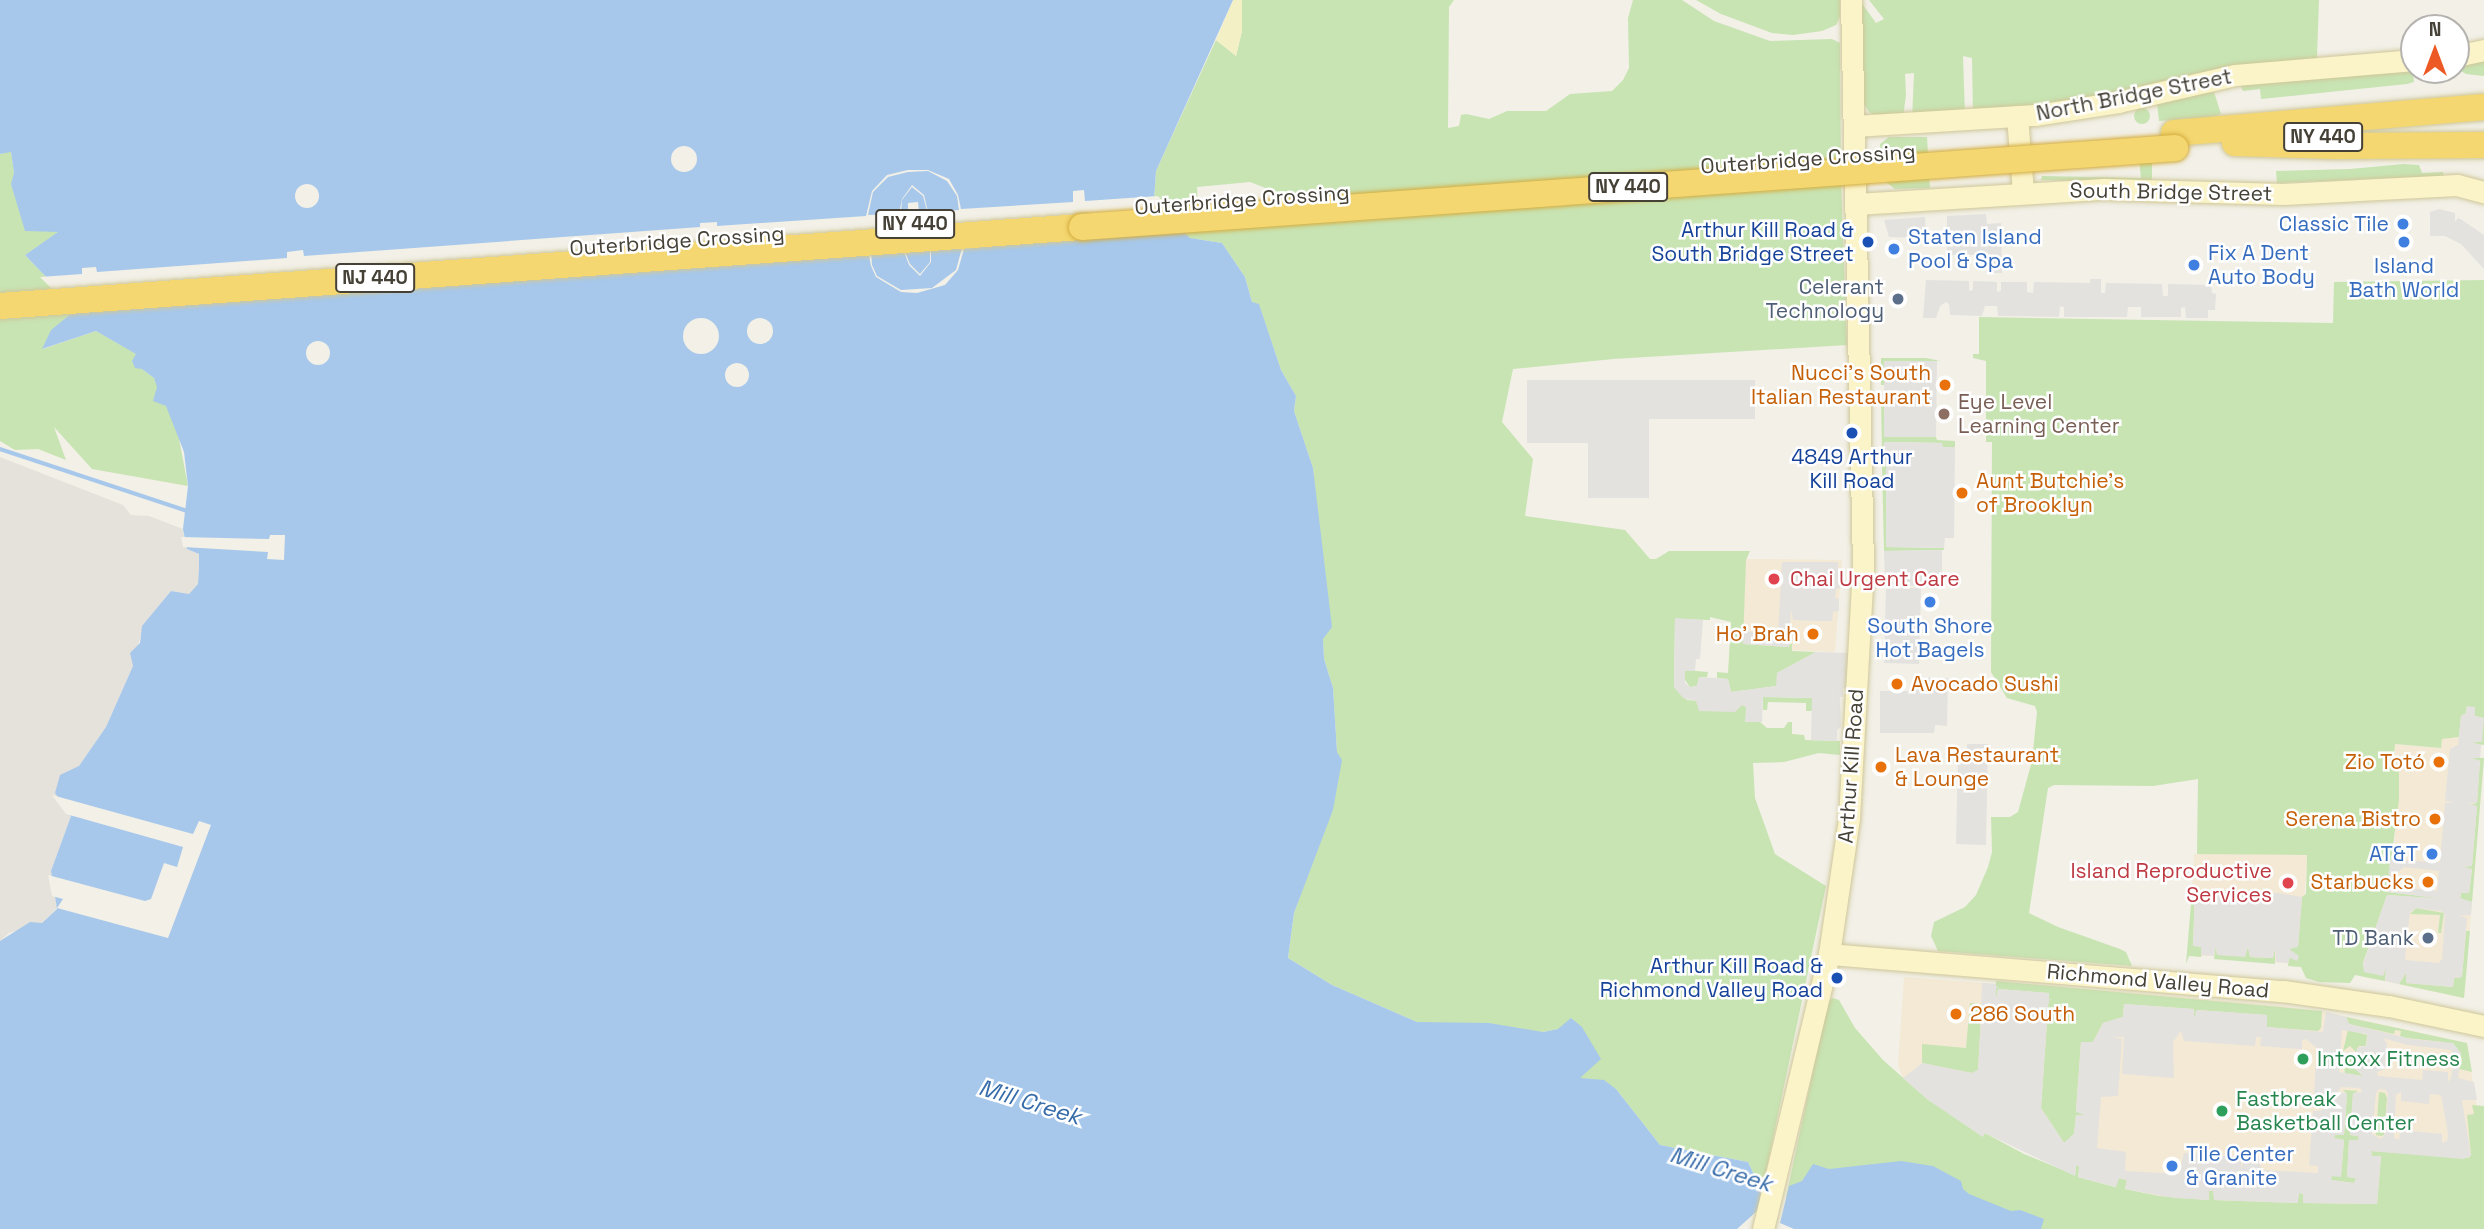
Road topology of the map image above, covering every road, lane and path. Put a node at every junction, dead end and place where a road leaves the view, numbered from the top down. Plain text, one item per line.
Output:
1 (1851, 0) edge
2 (2400, 61) edge
3 (2484, 91) edge
4 (2484, 107) edge
5 (2017, 116) junction
6 (2337, 120) junction
7 (1854, 125) junction
8 (2484, 125) edge
9 (2174, 140) junction
10 (2235, 143) junction
11 (2484, 145) edge
12 (2022, 181) junction
13 (2484, 192) edge
14 (1856, 204) junction
15 (749, 244) junction
16 (0, 290) edge
17 (0, 306) edge
18 (1829, 954) junction
19 (2484, 1026) edge
20 (1763, 1229) edge

1 - 7 street, Arthur Kill Road
2 - 5 street, North Bridge Street
3 - 6 highway
4 - 6 highway, Outerbridge Crossing / NY 440
5 - 7 street, North Bridge Street
5 - 12 street
6 - 9 highway, Outerbridge Crossing / NY 440
7 - 14 street, Arthur Kill Road
8 - 10 highway, Outerbridge Crossing / NY 440
9 - 10 highway, Outerbridge Crossing / NY 440
9 - 15 highway, Outerbridge Crossing / NY 440
10 - 11 highway
12 - 13 street, South Bridge Street
12 - 14 street, South Bridge Street
14 - 18 street, Arthur Kill Road
15 - 16 highway, Outerbridge Crossing / NJ 440
15 - 17 highway, Outerbridge Crossing / NJ 440
18 - 19 street, Richmond Valley Road
18 - 20 street, Arthur Kill Road

